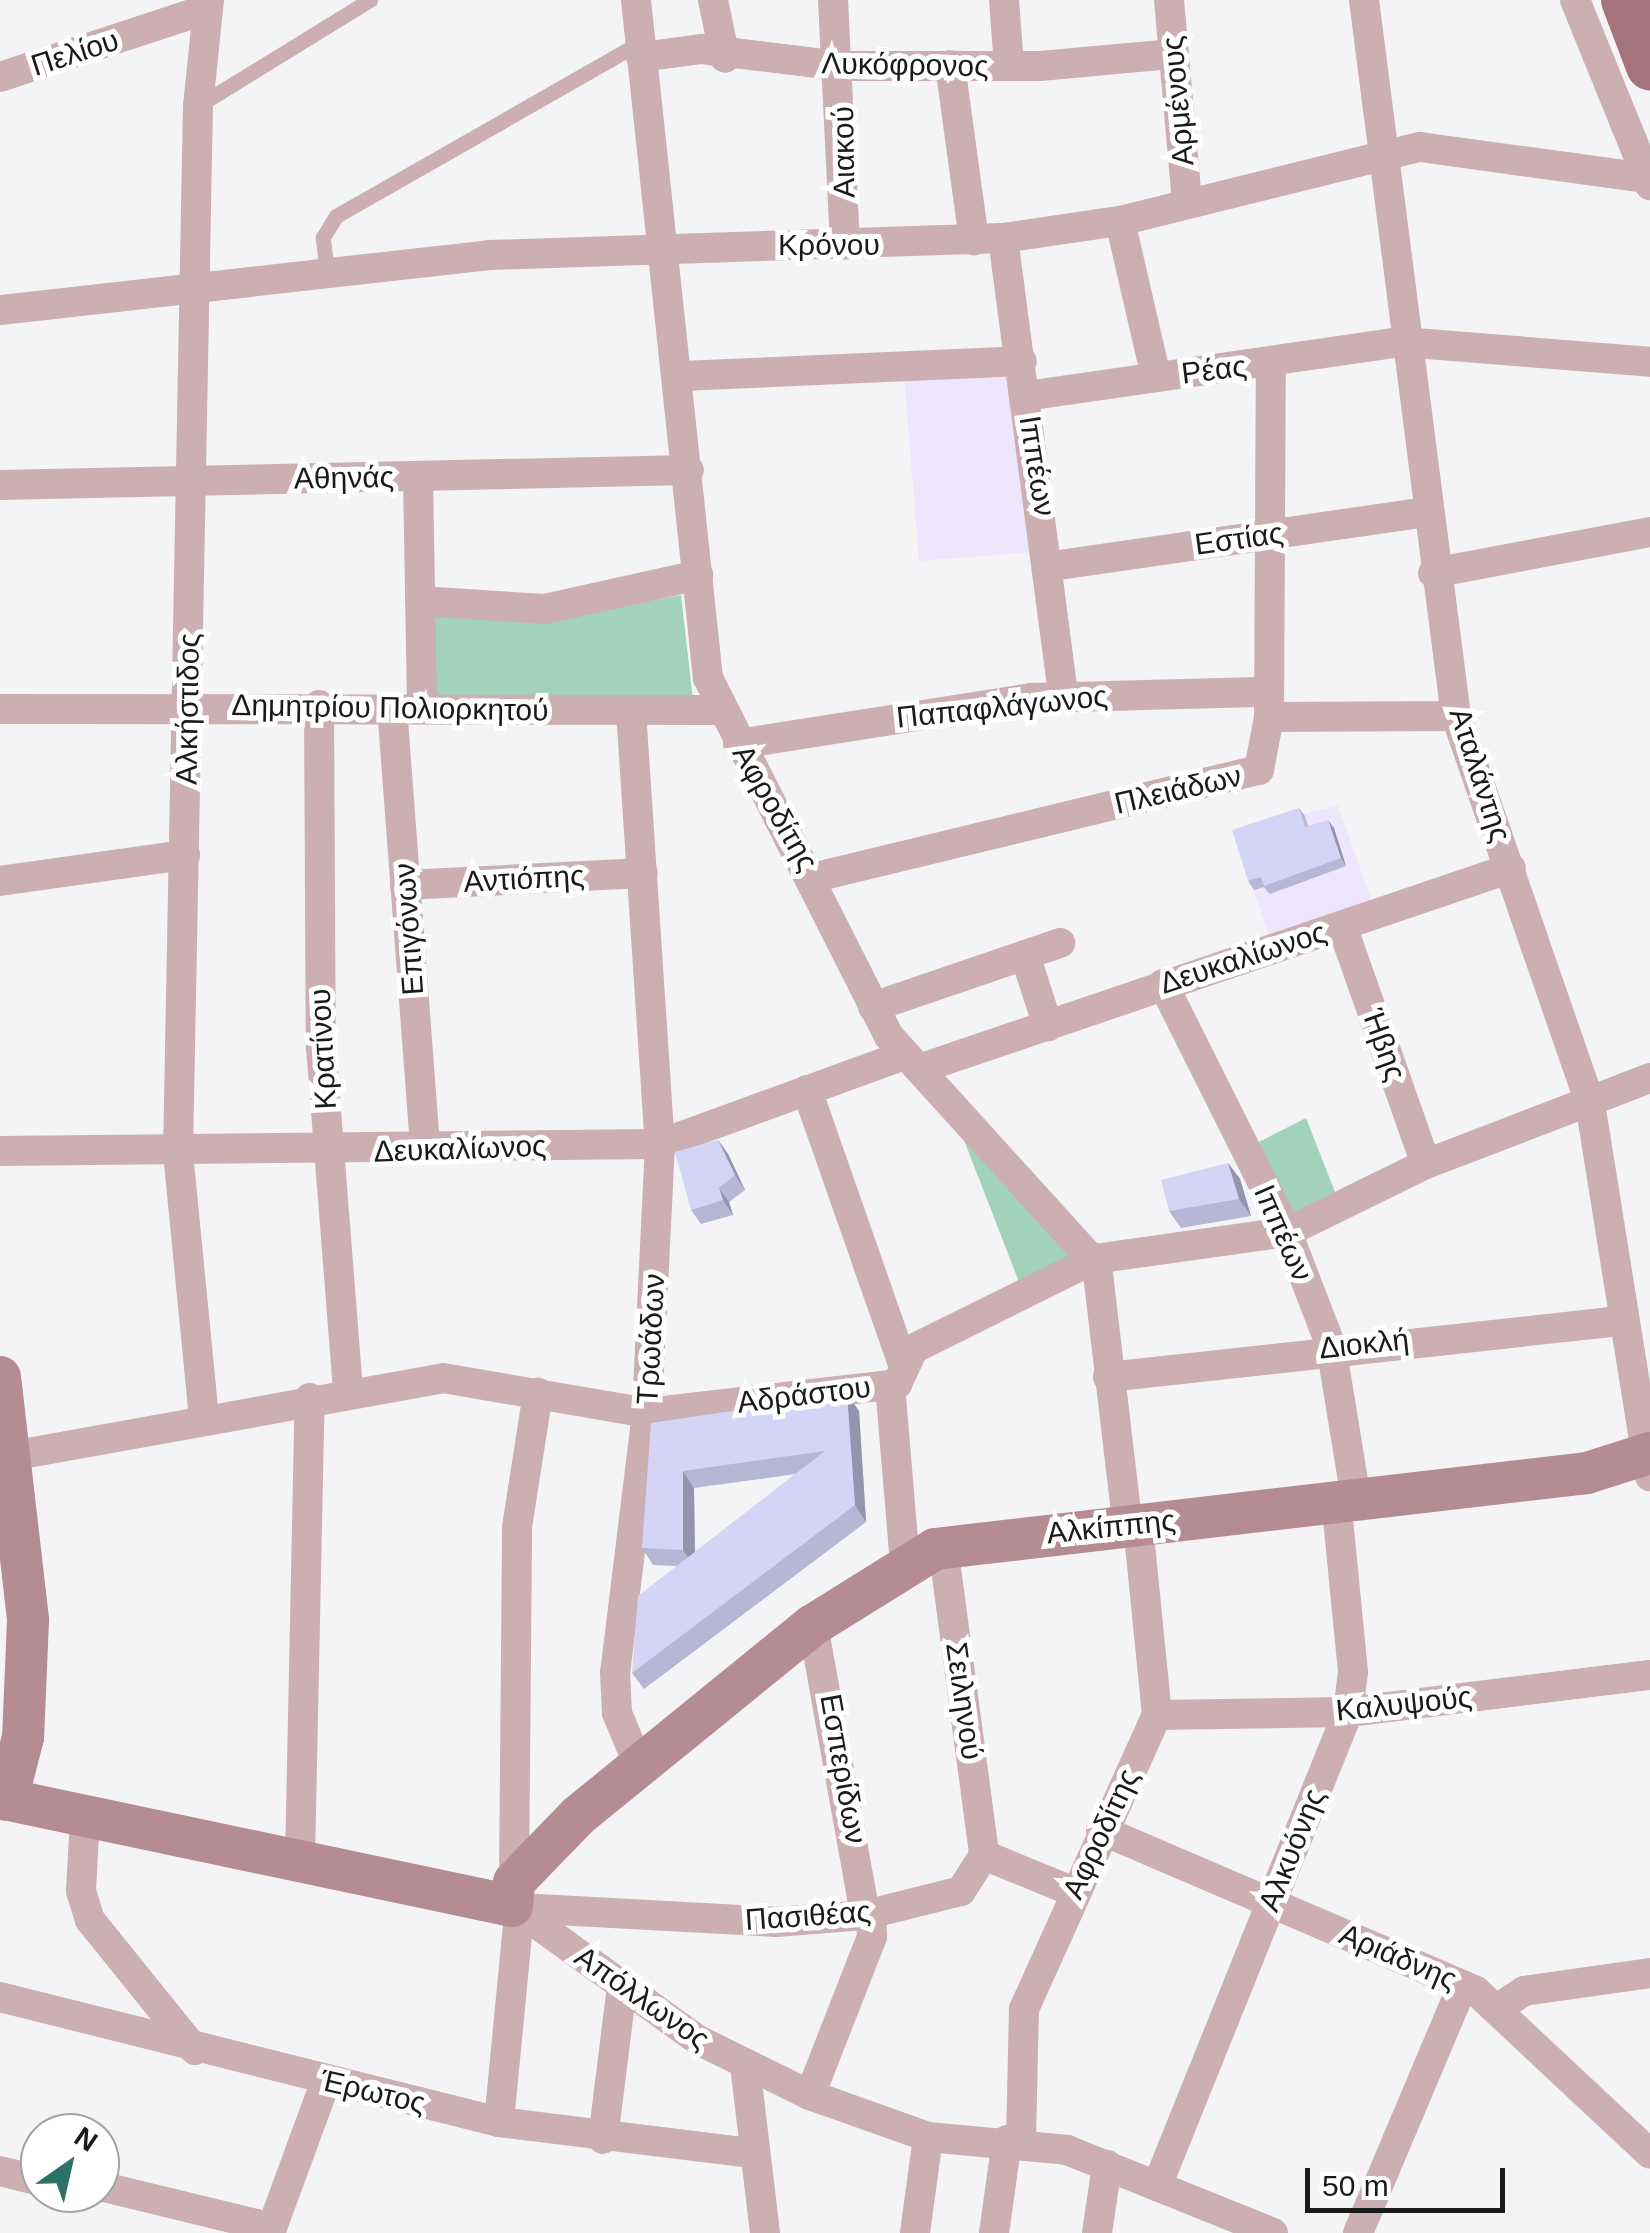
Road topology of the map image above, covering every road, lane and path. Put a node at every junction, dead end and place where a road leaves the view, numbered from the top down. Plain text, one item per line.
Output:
1 (370, 0) edge
2 (636, 0) edge
3 (713, 0) edge
4 (833, 0) edge
5 (1004, 0) edge
6 (1169, 0) edge
7 (1364, 0) edge
8 (1576, 0) edge
9 (1624, 0) edge
10 (208, 4) edge
11 (640, 50) junction
12 (1173, 54) junction
13 (725, 58) junction
14 (840, 66) junction
15 (950, 66) junction
16 (1009, 66) junction
17 (1650, 66) edge
18 (0, 77) edge
19 (198, 106) junction
20 (1379, 153) junction
21 (1649, 182) edge
22 (1187, 202) junction
23 (1120, 221) junction
24 (989, 239) junction
25 (667, 243) junction
26 (845, 245) junction
27 (327, 272) junction
28 (197, 292) junction
29 (0, 310) edge
30 (1403, 342) junction
31 (1022, 361) junction
32 (1271, 362) junction
33 (1650, 362) edge
34 (682, 376) junction
35 (1156, 378) junction
36 (1026, 396) junction
37 (688, 470) junction
38 (418, 476) junction
39 (193, 482) junction
40 (0, 485) edge
41 (1426, 512) junction
42 (1650, 532) edge
43 (1266, 535) junction
44 (1052, 566) junction
45 (1434, 573) junction
46 (698, 575) junction
47 (420, 601) junction
48 (1063, 696) junction
49 (319, 704) junction
50 (1268, 704) junction
51 (188, 706) junction
52 (407, 707) junction
53 (0, 709) edge
54 (720, 710) junction
55 (631, 711) junction
56 (1456, 716) junction
57 (738, 744) junction
58 (185, 855) junction
59 (1511, 868) junction
60 (643, 874) junction
61 (816, 877) junction
62 (0, 881) edge
63 (405, 885) junction
64 (1342, 926) junction
65 (1060, 943) dead end
66 (1025, 955) junction
67 (1163, 984) junction
68 (872, 1007) junction
69 (1048, 1026) junction
70 (912, 1062) junction
71 (1650, 1078) edge
72 (807, 1090) junction
73 (1590, 1103) junction
74 (660, 1144) junction
75 (426, 1150) junction
76 (0, 1151) edge
77 (329, 1153) junction
78 (178, 1154) junction
79 (1426, 1164) junction
80 (1287, 1232) junction
81 (1094, 1260) junction
82 (1620, 1321) junction
83 (1331, 1346) junction
84 (896, 1373) junction
85 (0, 1377) edge
86 (1108, 1377) junction
87 (348, 1392) junction
88 (538, 1394) junction
89 (310, 1398) junction
90 (646, 1413) junction
91 (204, 1418) junction
92 (11, 1456) junction
93 (1649, 1461) edge
94 (1346, 1499) junction
95 (1133, 1526) junction
96 (943, 1546) junction
97 (905, 1566) junction
98 (814, 1625) junction
99 (1650, 1675) edge
100 (1348, 1712) junction
101 (1157, 1715) junction
102 (639, 1766) junction
103 (2, 1807) edge
104 (85, 1817) junction
105 (1101, 1830) junction
106 (984, 1856) junction
107 (300, 1860) junction
108 (1074, 1892) junction
109 (515, 1900) junction
110 (1271, 1903) junction
111 (868, 1914) junction
112 (1650, 1972) edge
113 (1464, 1985) junction
114 (622, 1987) junction
115 (0, 1998) edge
116 (1498, 2008) junction
117 (194, 2050) junction
118 (745, 2065) junction
119 (326, 2080) junction
120 (810, 2095) junction
121 (499, 2122) junction
122 (928, 2137) junction
123 (603, 2139) junction
124 (1014, 2140) junction
125 (752, 2153) junction
126 (1650, 2154) edge
127 (1107, 2165) junction
128 (1157, 2186) junction
129 (120, 2191) edge
130 (271, 2230) edge
131 (1266, 2232) edge
132 (765, 2233) edge
133 (916, 2233) edge
134 (994, 2233) edge
135 (1096, 2233) edge
136 (1358, 2233) edge

1 - 19 lane
2 - 11 street, Αφροδίτης
3 - 13 street
4 - 14 street, Αιακού
5 - 16 street
6 - 12 street, Αρμένους
7 - 20 street, Αταλάντης
8 - 21 street
9 - 17 main road
10 - 18 street, Πελίου
10 - 19 street, Αλκήστιδος
11 - 13 street, Λυκόφρoνος
11 - 25 street, Αφροδίτης
11 - 27 lane, Λυκόφρoνος
12 - 16 street, Λυκόφρoνος
12 - 22 street, Αρμένους
13 - 14 street, Λυκόφρoνος
14 - 15 street, Λυκόφρoνος
14 - 26 street, Αιακού
15 - 16 street, Λυκόφρoνος
15 - 24 street, Ιππέων
19 - 28 street, Αλκήστιδος
20 - 21 street, Κρόνου
20 - 22 street, Κρόνου
20 - 30 street, Αταλάντης
22 - 23 street, Κρόνου
23 - 24 street, Κρόνου
23 - 35 street
24 - 26 street, Κρόνου
24 - 31 street, Ιππέων
25 - 26 street, Κρόνου
25 - 27 street, Κρόνου
25 - 34 street, Αφροδίτης
27 - 28 street, Κρόνου
28 - 29 street, Κρόνου
28 - 39 street, Αλκήστιδος
30 - 32 street, Ρέας
30 - 33 street, Ρέας
30 - 41 street, Αταλάντης
31 - 34 street
31 - 36 street, Ιππέων
32 - 35 street, Ρέας
32 - 43 street, Πλειάδων
34 - 37 street, Αφροδίτης
35 - 36 street, Ρέας
36 - 44 street, Ιππέων
37 - 38 street, Αθηνάς
37 - 46 street, Αφροδίτης
38 - 39 street, Αθηνάς
38 - 47 street, Επιγόνων
39 - 40 street, Αθηνάς
39 - 51 street, Αλκήστιδος
41 - 43 street, Εστίας
41 - 45 street, Αταλάντης
42 - 45 street
43 - 44 street, Εστίας
43 - 50 street, Πλειάδων
44 - 48 street, Ιππέων
45 - 56 street, Αταλάντης
46 - 47 street
46 - 54 street, Αφροδίτης
47 - 52 street, Επιγόνων
48 - 50 street, Παπαφλάγωνος
48 - 57 street, Παπαφλάγωνος
49 - 51 street, Δημητρίου Πολιορκητού
49 - 52 street, Δημητρίου Πολιορκητού
49 - 77 street, Κρατίνου
50 - 56 street, Παπαφλάγωνος
50 - 61 street, Πλειάδων
51 - 53 street, Δημητρίου Πολιορκητού
51 - 58 street, Αλκήστιδος
52 - 55 street, Δημητρίου Πολιορκητού
52 - 63 street, Επιγόνων
54 - 55 street, Δημητρίου Πολιορκητού
54 - 57 street, Αφροδίτης
55 - 60 street, Τρωάδων
56 - 59 street, Αταλάντης
57 - 61 street, Αφροδίτης
58 - 62 street
58 - 78 street, Αλκήστιδος
59 - 64 street, Δευκαλίωνος
59 - 73 street, Αταλάντης
60 - 63 street, Αντιόπης
60 - 74 street, Τρωάδων
61 - 68 street, Αφροδίτης
63 - 75 street, Επιγόνων
64 - 67 street, Δευκαλίωνος
64 - 79 street, Ήβης
65 - 66 street
66 - 68 street
66 - 69 street
67 - 69 street, Δευκαλίωνος
67 - 80 street, Ιππέων
68 - 70 street, Αφροδίτης
69 - 70 street, Δευκαλίωνος
70 - 72 street, Δευκαλίωνος
70 - 81 street, Αφροδίτης
71 - 73 street, Αδράστου
72 - 74 street, Δευκαλίωνος
72 - 84 street
73 - 79 street, Αδράστου
73 - 82 street, Αταλάντης
74 - 75 street, Δευκαλίωνος
74 - 90 street, Τρωάδων
75 - 77 street, Δευκαλίωνος
76 - 78 street, Δευκαλίωνος
77 - 78 street, Δευκαλίωνος
77 - 87 street, Κρατίνου
78 - 91 street, Αλκήστιδος
79 - 80 street, Αδράστου
80 - 81 street, Αδράστου
80 - 83 street, Ιππέων
81 - 84 street, Αδράστου
81 - 86 street
82 - 83 street, Διοκλή
82 - 93 street, Αταλάντης
83 - 86 street, Διοκλή
83 - 94 street, Ιππέων
84 - 90 street, Αδράστου
84 - 97 street
85 - 92 street
86 - 95 street
87 - 88 street, Αδράστου
87 - 89 street, Αδράστου
88 - 90 street, Αδράστου
88 - 109 street
89 - 91 street, Αδράστου
89 - 107 street
90 - 102 street, Τρωάδων
91 - 92 street, Αδράστου
92 - 103 street
93 - 94 street, Αλκίππης
94 - 95 street, Αλκίππης
94 - 100 street, Αλκυόνης
95 - 96 street, Αλκίππης
95 - 101 street
96 - 97 street, Αλκίππης
96 - 106 street, Σειληνού
97 - 98 street, Αλκίππης
98 - 102 street, Αλκίππης
98 - 111 street, Εσπερίδων
99 - 100 street, Καλυψούς
100 - 101 street, Καλυψούς
100 - 110 street, Αλκυόνης
101 - 105 street, Αφροδίτης
102 - 109 street
103 - 104 street, Απόλλωνος
104 - 107 street, Απόλλωνος
104 - 117 street
105 - 108 street, Αφροδίτης
105 - 110 street, Αριάδνης
106 - 108 street
106 - 111 street, Πασιθέας
107 - 109 street, Απόλλωνος
108 - 124 street, Αφροδίτης
109 - 111 street, Πασιθέας
109 - 114 street, Απόλλωνος
109 - 121 street
110 - 113 street, Αριάδνης
110 - 128 street, Αλκυόνης
111 - 120 street, Εσπερίδων
112 - 116 street
113 - 116 street, Αριάδνης
113 - 136 street
114 - 118 street, Απόλλωνος
114 - 123 street
115 - 117 street, Έρωτος
116 - 126 street, Αριάδνης
117 - 119 street, Έρωτος
118 - 120 street, Απόλλωνος
118 - 125 street
119 - 121 street, Έρωτος
119 - 130 street
120 - 122 street, Απόλλωνος
121 - 123 street, Έρωτος
122 - 124 street, Απόλλωνος
122 - 133 street
123 - 125 street, Έρωτος
124 - 127 street, Απόλλωνος
124 - 134 street, Αφροδίτης
125 - 132 street
127 - 128 street, Απόλλωνος
127 - 135 street
128 - 131 street, Απόλλωνος
129 - 130 street

